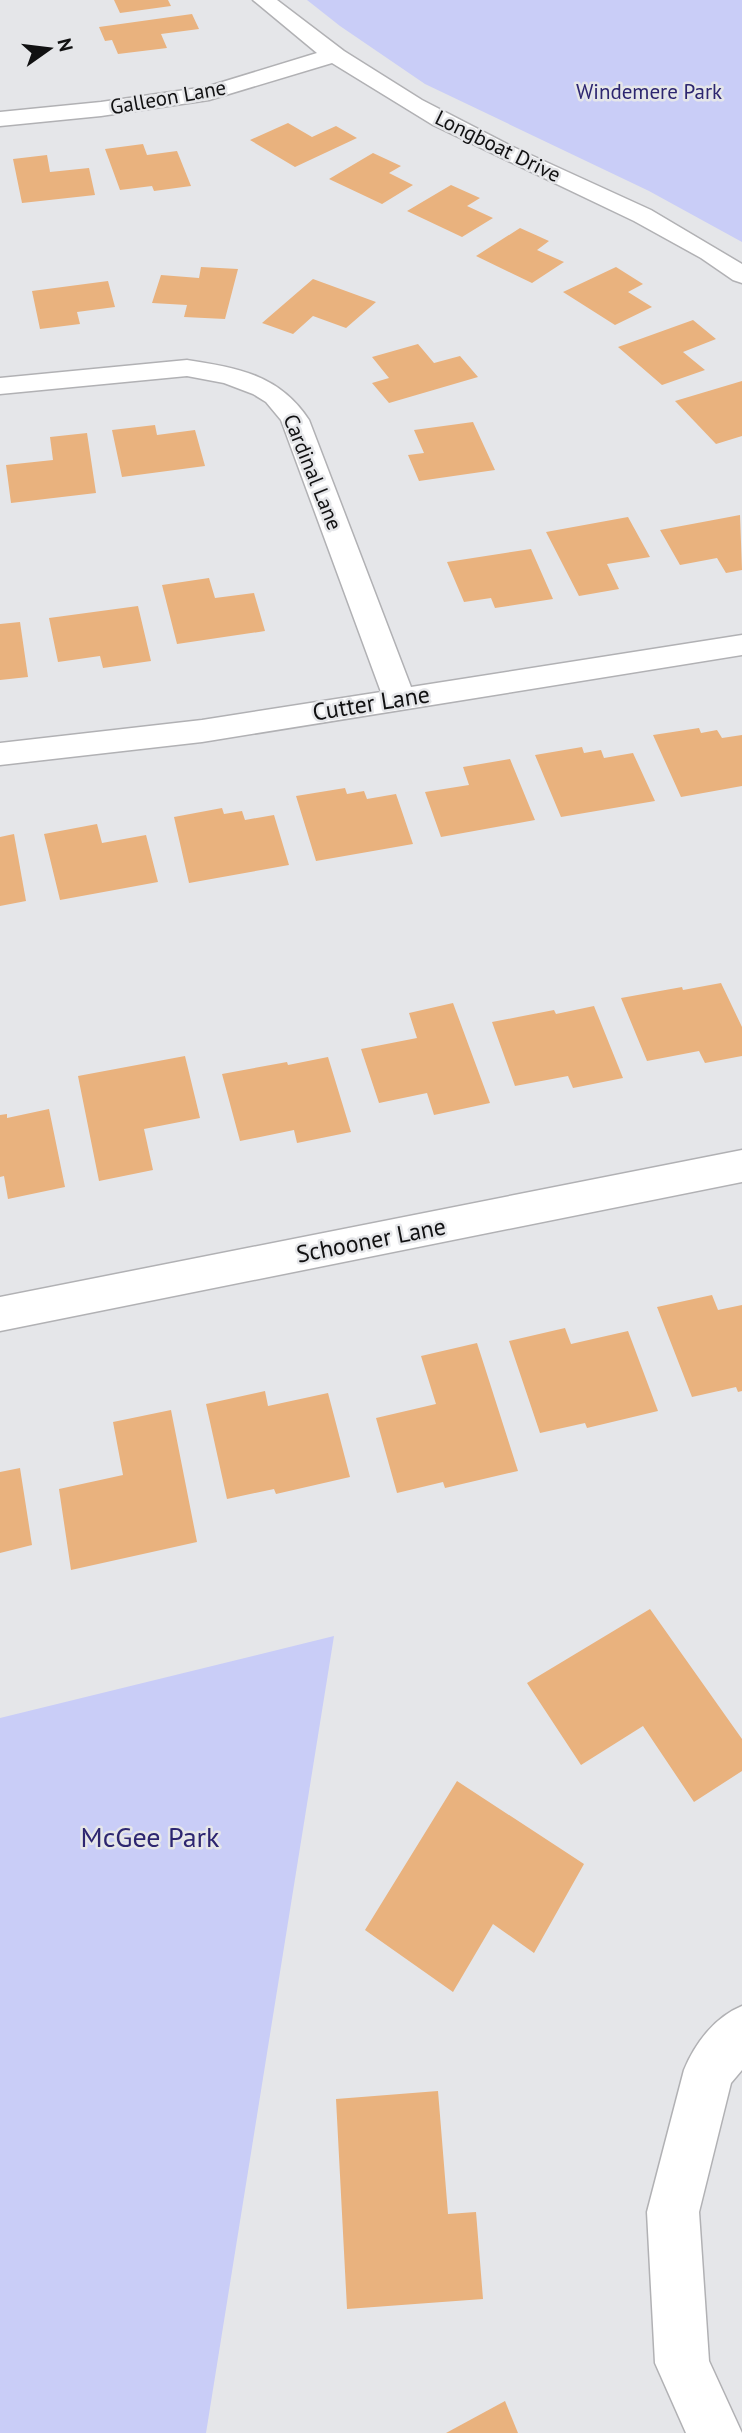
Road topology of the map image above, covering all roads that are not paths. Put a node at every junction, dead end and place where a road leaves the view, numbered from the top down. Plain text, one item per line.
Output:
1 (264, 0) edge
2 (333, 55) junction
3 (0, 119) edge
4 (742, 275) edge
5 (0, 386) edge
6 (742, 645) edge
7 (399, 698) junction
8 (0, 754) edge
9 (742, 1166) edge
10 (0, 1314) edge
11 (742, 2031) edge
12 (713, 2433) edge

1 - 2 street, Longboat Drive
2 - 3 street, Galleon Lane
2 - 4 street, Longboat Drive
5 - 7 street, Cardinal Lane
6 - 7 street, Cutter Lane
7 - 8 street, Cutter Lane
9 - 10 street, Schooner Lane
11 - 12 street

